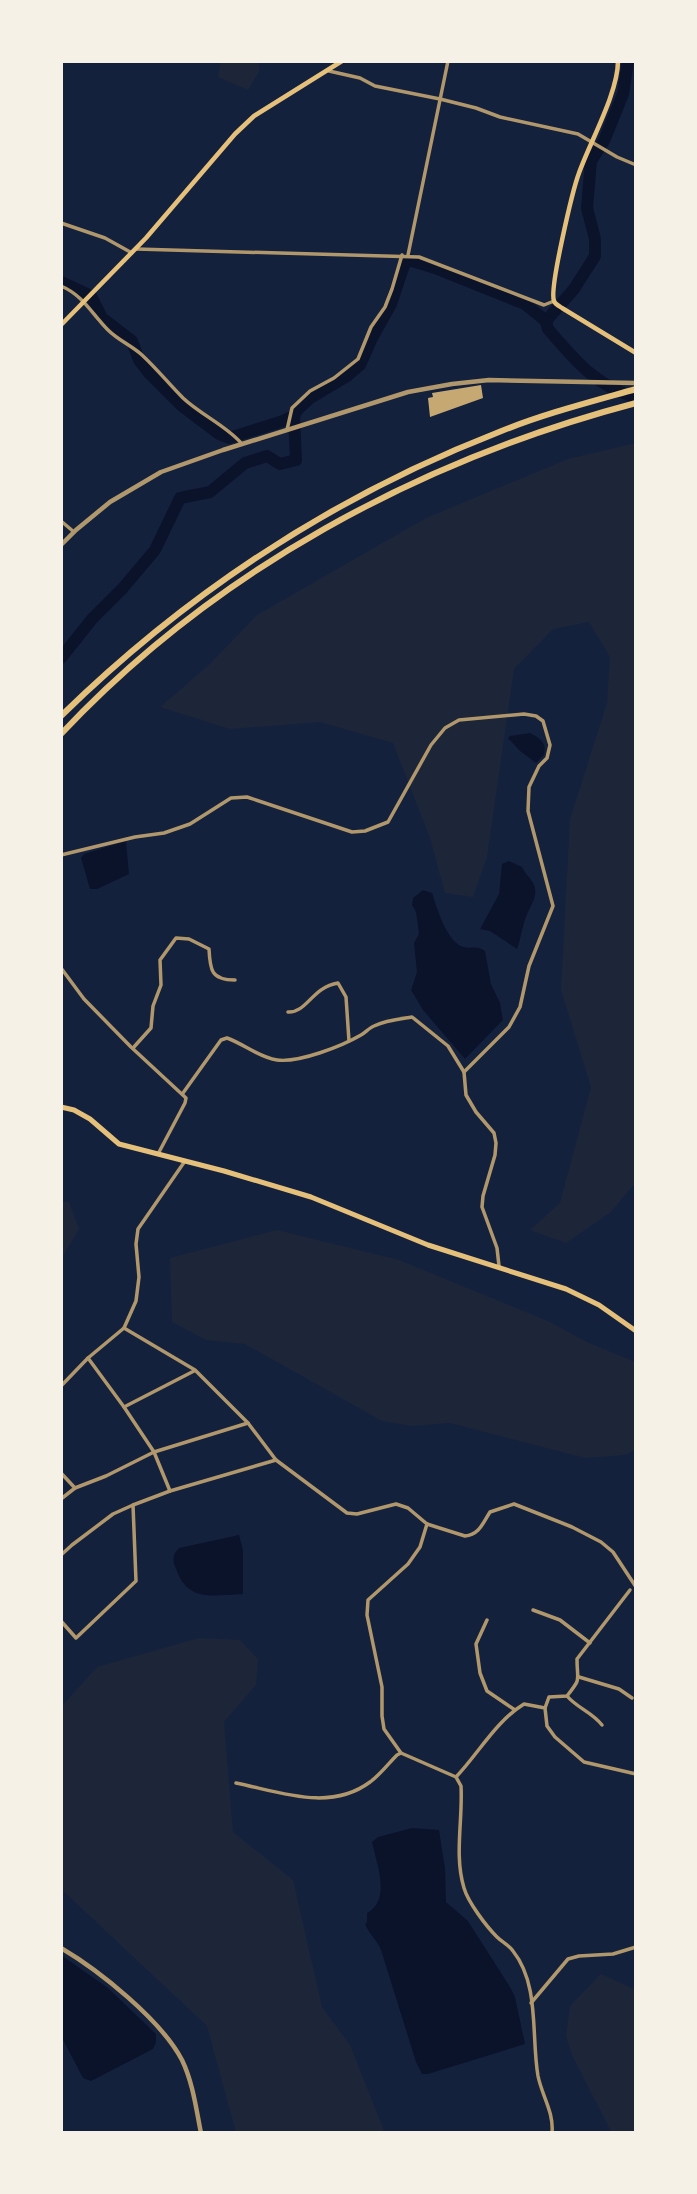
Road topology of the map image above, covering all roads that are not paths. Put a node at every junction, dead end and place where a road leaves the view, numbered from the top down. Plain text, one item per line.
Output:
1 (342, 61) edge
2 (448, 61) edge
3 (618, 61) edge
4 (329, 71) junction
5 (440, 99) junction
6 (593, 141) junction
7 (636, 164) edge
8 (61, 223) edge
9 (134, 251) junction
10 (408, 255) junction
11 (402, 256) junction
12 (61, 286) edge
13 (89, 299) junction
14 (555, 303) junction
15 (61, 325) edge
16 (636, 353) edge
17 (636, 383) edge
18 (636, 389) edge
19 (636, 403) edge
20 (289, 428) junction
21 (241, 442) junction
22 (61, 521) edge
23 (74, 532) junction
24 (61, 545) edge
25 (61, 716) edge
26 (61, 734) edge
27 (61, 855) edge
28 (61, 968) edge
29 (235, 980) dead end
30 (288, 1012) dead end
31 (349, 1041) junction
32 (133, 1048) junction
33 (464, 1072) junction
34 (183, 1093) junction
35 (61, 1107) edge
36 (158, 1154) junction
37 (185, 1161) junction
38 (499, 1269) junction
39 (124, 1328) junction
40 (636, 1331) edge
41 (88, 1358) junction
42 (195, 1370) junction
43 (61, 1386) edge
44 (124, 1407) junction
45 (248, 1423) junction
46 (154, 1452) junction
47 (276, 1460) junction
48 (61, 1473) edge
49 (75, 1488) junction
50 (170, 1491) junction
51 (61, 1499) edge
52 (133, 1505) junction
53 (427, 1524) junction
54 (61, 1555) edge
55 (636, 1587) edge
56 (630, 1590) dead end
57 (533, 1610) dead end
58 (487, 1620) dead end
59 (61, 1621) edge
60 (590, 1643) junction
61 (579, 1677) junction
62 (567, 1696) junction
63 (632, 1698) dead end
64 (545, 1708) junction
65 (515, 1710) junction
66 (601, 1725) dead end
67 (401, 1754) junction
68 (636, 1774) edge
69 (456, 1777) junction
70 (236, 1783) dead end
71 (636, 1947) edge
72 (61, 1948) edge
73 (531, 2003) junction
74 (201, 2133) edge
75 (552, 2133) edge

1 - 4 main road
2 - 5 street
3 - 6 main road
4 - 5 street
4 - 9 main road
5 - 6 street
5 - 10 street
6 - 7 street
6 - 14 main road
8 - 9 street
9 - 11 street
9 - 13 main road
10 - 11 street
10 - 14 street
11 - 20 street
12 - 13 street
13 - 15 main road
13 - 21 street
14 - 16 main road
17 - 20 street
18 - 25 highway
19 - 26 highway
20 - 21 street
21 - 23 street
22 - 23 street
23 - 24 street
27 - 33 street
28 - 32 street
29 - 32 street
30 - 31 street
31 - 33 street
31 - 34 street
32 - 34 street
33 - 38 street
34 - 36 street
35 - 36 main road
36 - 37 main road
37 - 38 main road
37 - 39 street
38 - 40 main road
39 - 41 street
39 - 42 street
41 - 43 street
41 - 44 street
42 - 44 street
42 - 45 street
44 - 46 street
45 - 46 street
45 - 47 street
46 - 49 street
46 - 50 street
47 - 50 street
47 - 53 street
48 - 49 street
49 - 51 street
50 - 52 street
52 - 54 street
52 - 59 street
53 - 55 street
53 - 67 street
56 - 60 street
57 - 60 street
58 - 65 street
60 - 61 street
61 - 62 street
61 - 63 street
62 - 64 street
62 - 66 street
64 - 65 street
64 - 68 street
65 - 69 street
67 - 69 street
67 - 70 street
69 - 73 street
71 - 73 street
72 - 74 street
73 - 75 street

